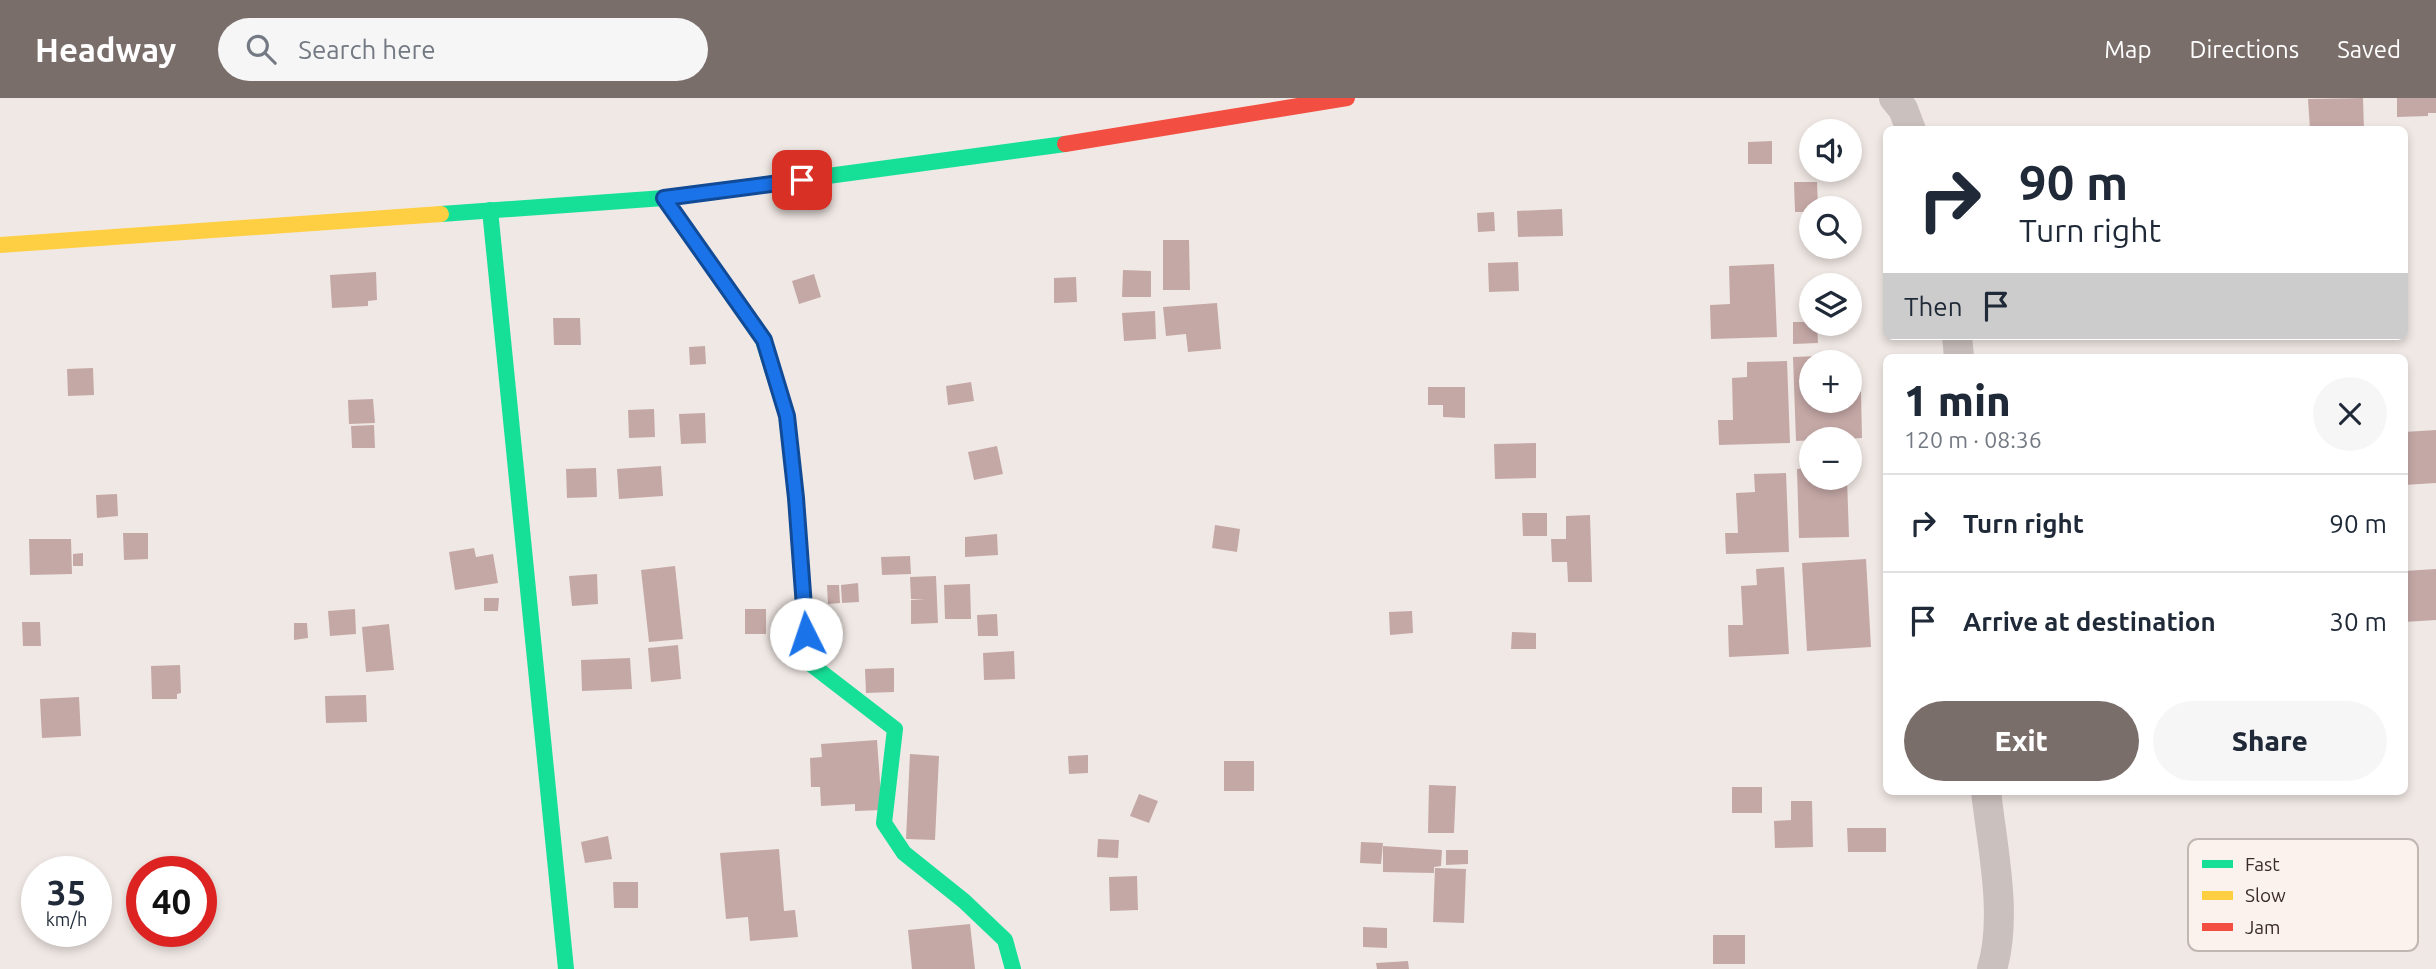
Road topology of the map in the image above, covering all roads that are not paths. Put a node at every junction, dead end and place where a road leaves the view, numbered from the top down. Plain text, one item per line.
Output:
1 (1347, 98) edge
2 (1894, 98) edge
3 (1909, 126) edge
4 (664, 198) junction
5 (490, 210) junction
6 (0, 245) edge
7 (1986, 795) edge
8 (566, 969) edge
9 (1013, 969) edge
10 (1992, 969) edge

1 - 4 street
2 - 3 street
4 - 5 street
4 - 9 street
5 - 6 street
5 - 8 street
7 - 10 street

